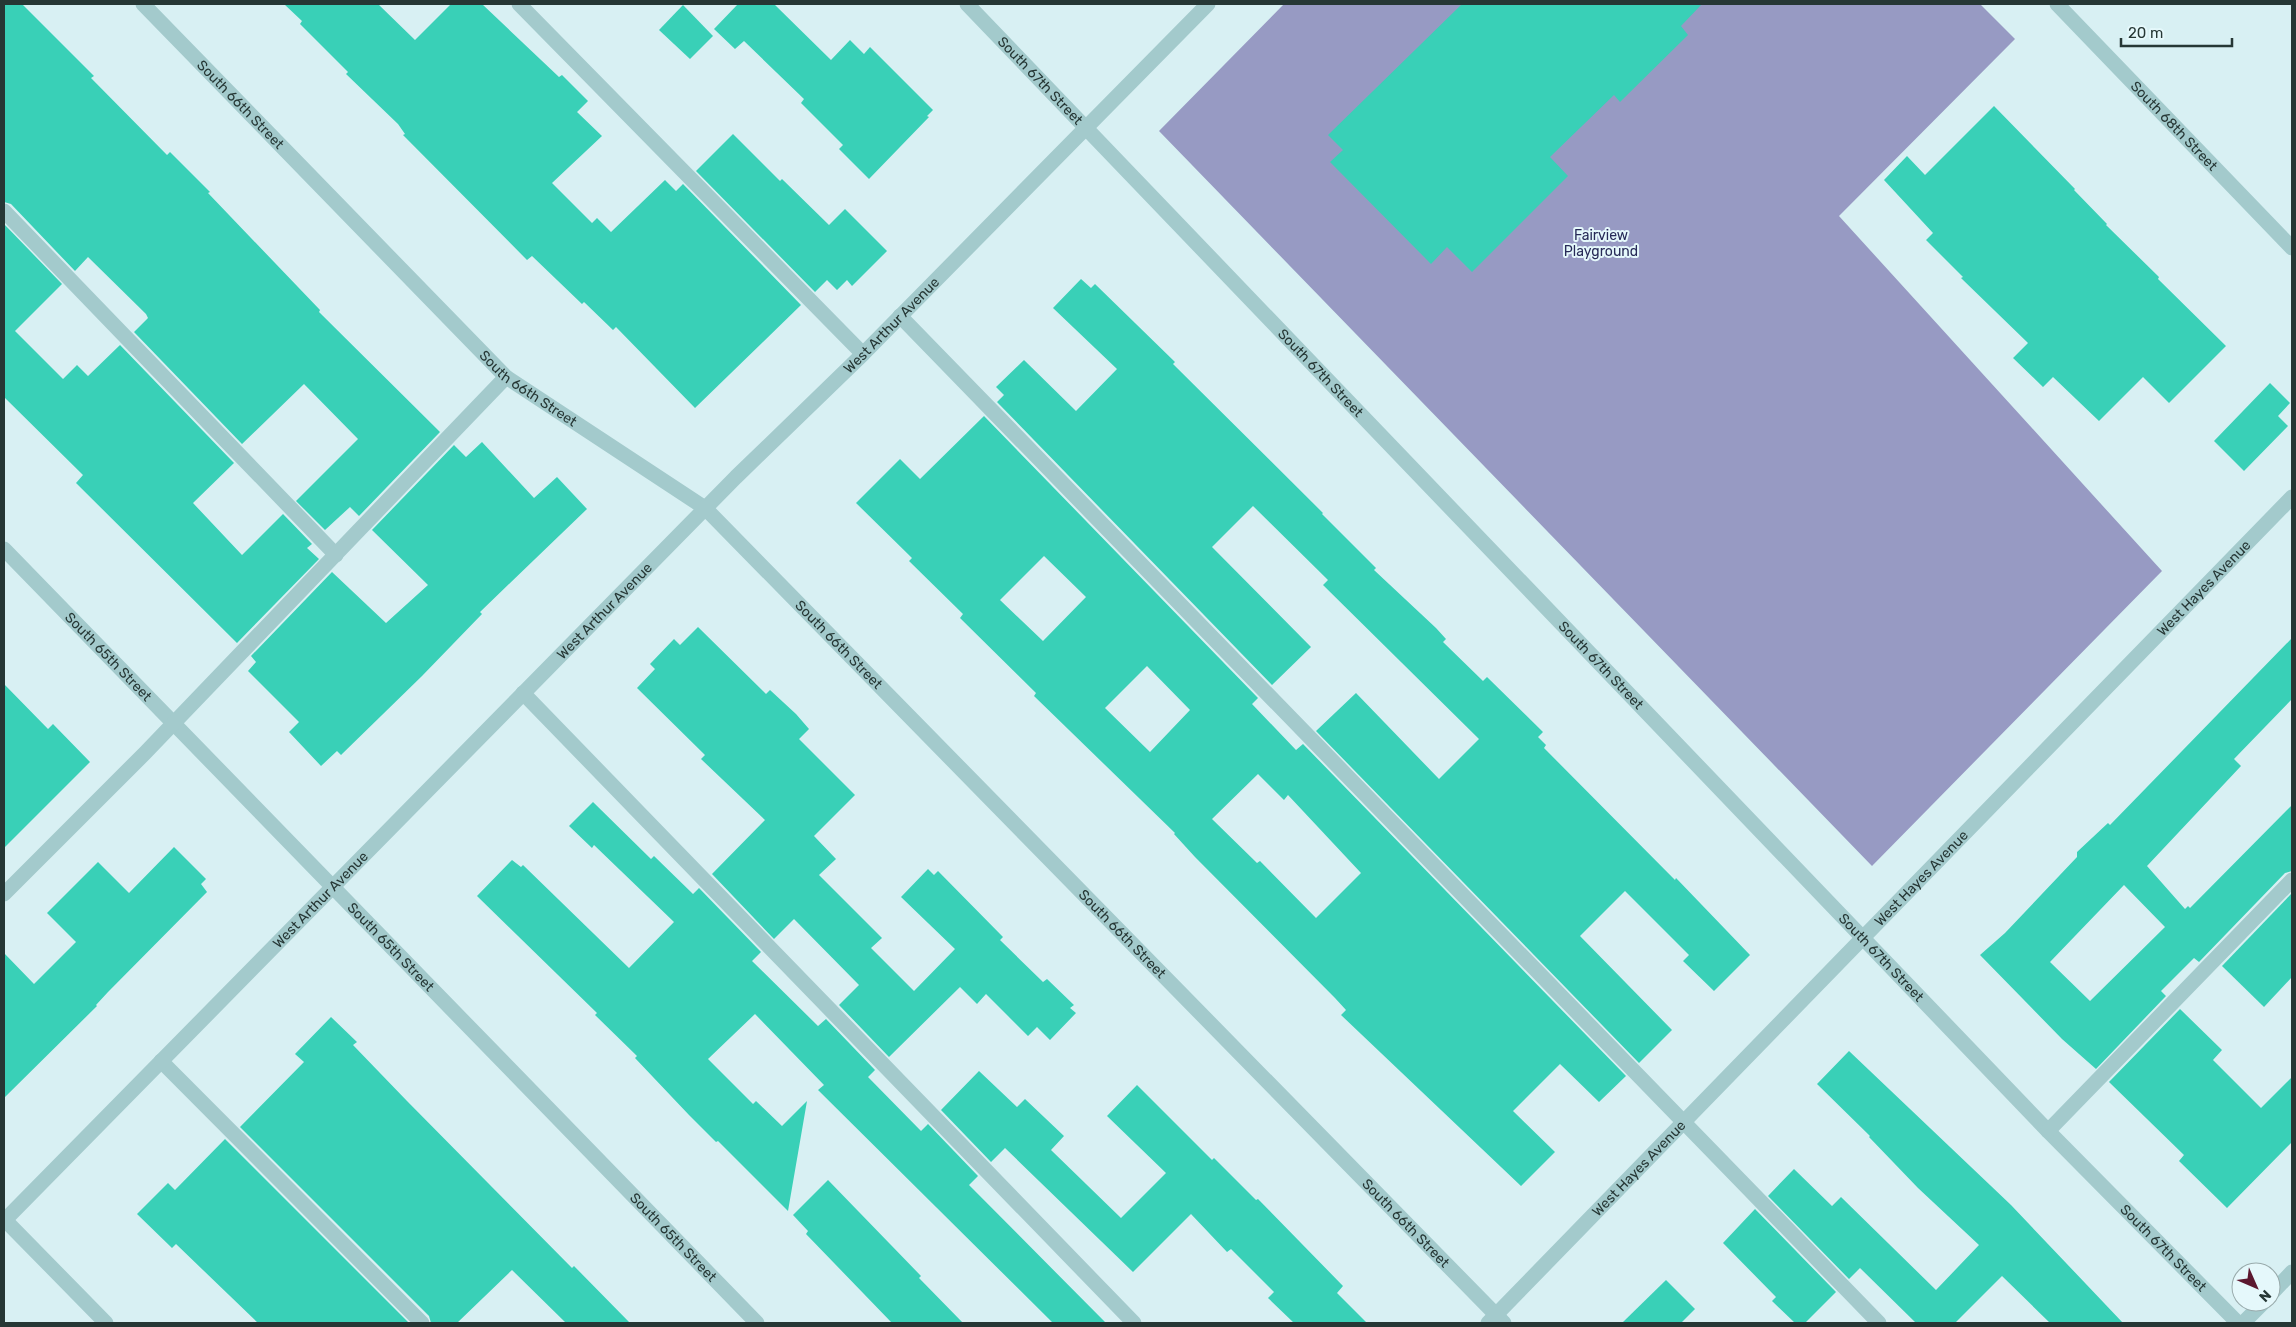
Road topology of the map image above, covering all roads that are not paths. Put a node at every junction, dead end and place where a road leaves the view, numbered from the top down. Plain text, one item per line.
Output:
1 (143, 4) edge
2 (518, 4) edge
3 (967, 4) edge
4 (1208, 4) edge
5 (2057, 4) edge
6 (1087, 128) junction
7 (4, 211) edge
8 (2292, 248) edge
9 (900, 316) junction
10 (863, 354) junction
11 (506, 377) junction
12 (2292, 497) edge
13 (705, 508) junction
14 (4, 549) edge
15 (336, 555) junction
16 (523, 693) junction
17 (174, 723) junction
18 (2292, 880) edge
19 (334, 887) junction
20 (4, 894) edge
21 (1863, 938) junction
22 (161, 1060) junction
23 (1684, 1123) junction
24 (2048, 1131) junction
25 (4, 1220) edge
26 (2292, 1272) edge
27 (2281, 1284) edge
28 (2254, 1312) edge
29 (1496, 1320) edge
30 (106, 1323) edge
31 (422, 1323) edge
32 (758, 1323) edge
33 (1134, 1323) edge
34 (1879, 1323) edge
35 (2238, 1323) edge
36 (2243, 1323) edge

1 - 11 street, South 66th Street
2 - 10 street
3 - 6 street, South 67th Street
4 - 6 street, West Arthur Avenue
5 - 8 street, South 68th Street
6 - 9 street, West Arthur Avenue
6 - 21 street, South 67th Street
7 - 15 street
9 - 10 street, West Arthur Avenue
9 - 23 street
10 - 13 street, West Arthur Avenue
11 - 13 street, South 66th Street
11 - 15 street
12 - 21 street, West Hayes Avenue
13 - 16 street, West Arthur Avenue
13 - 29 street, South 66th Street
14 - 17 street, South 65th Street
15 - 17 street
16 - 19 street, West Arthur Avenue
16 - 33 street
17 - 19 street, South 65th Street
17 - 20 street
18 - 24 street
19 - 22 street, West Arthur Avenue
19 - 32 street, South 65th Street
21 - 23 street, West Hayes Avenue
21 - 24 street, South 67th Street
22 - 25 street, West Arthur Avenue
22 - 31 street
23 - 29 street, West Hayes Avenue
23 - 34 street
24 - 35 street, South 67th Street
25 - 30 street
26 - 27 street
28 - 36 street

